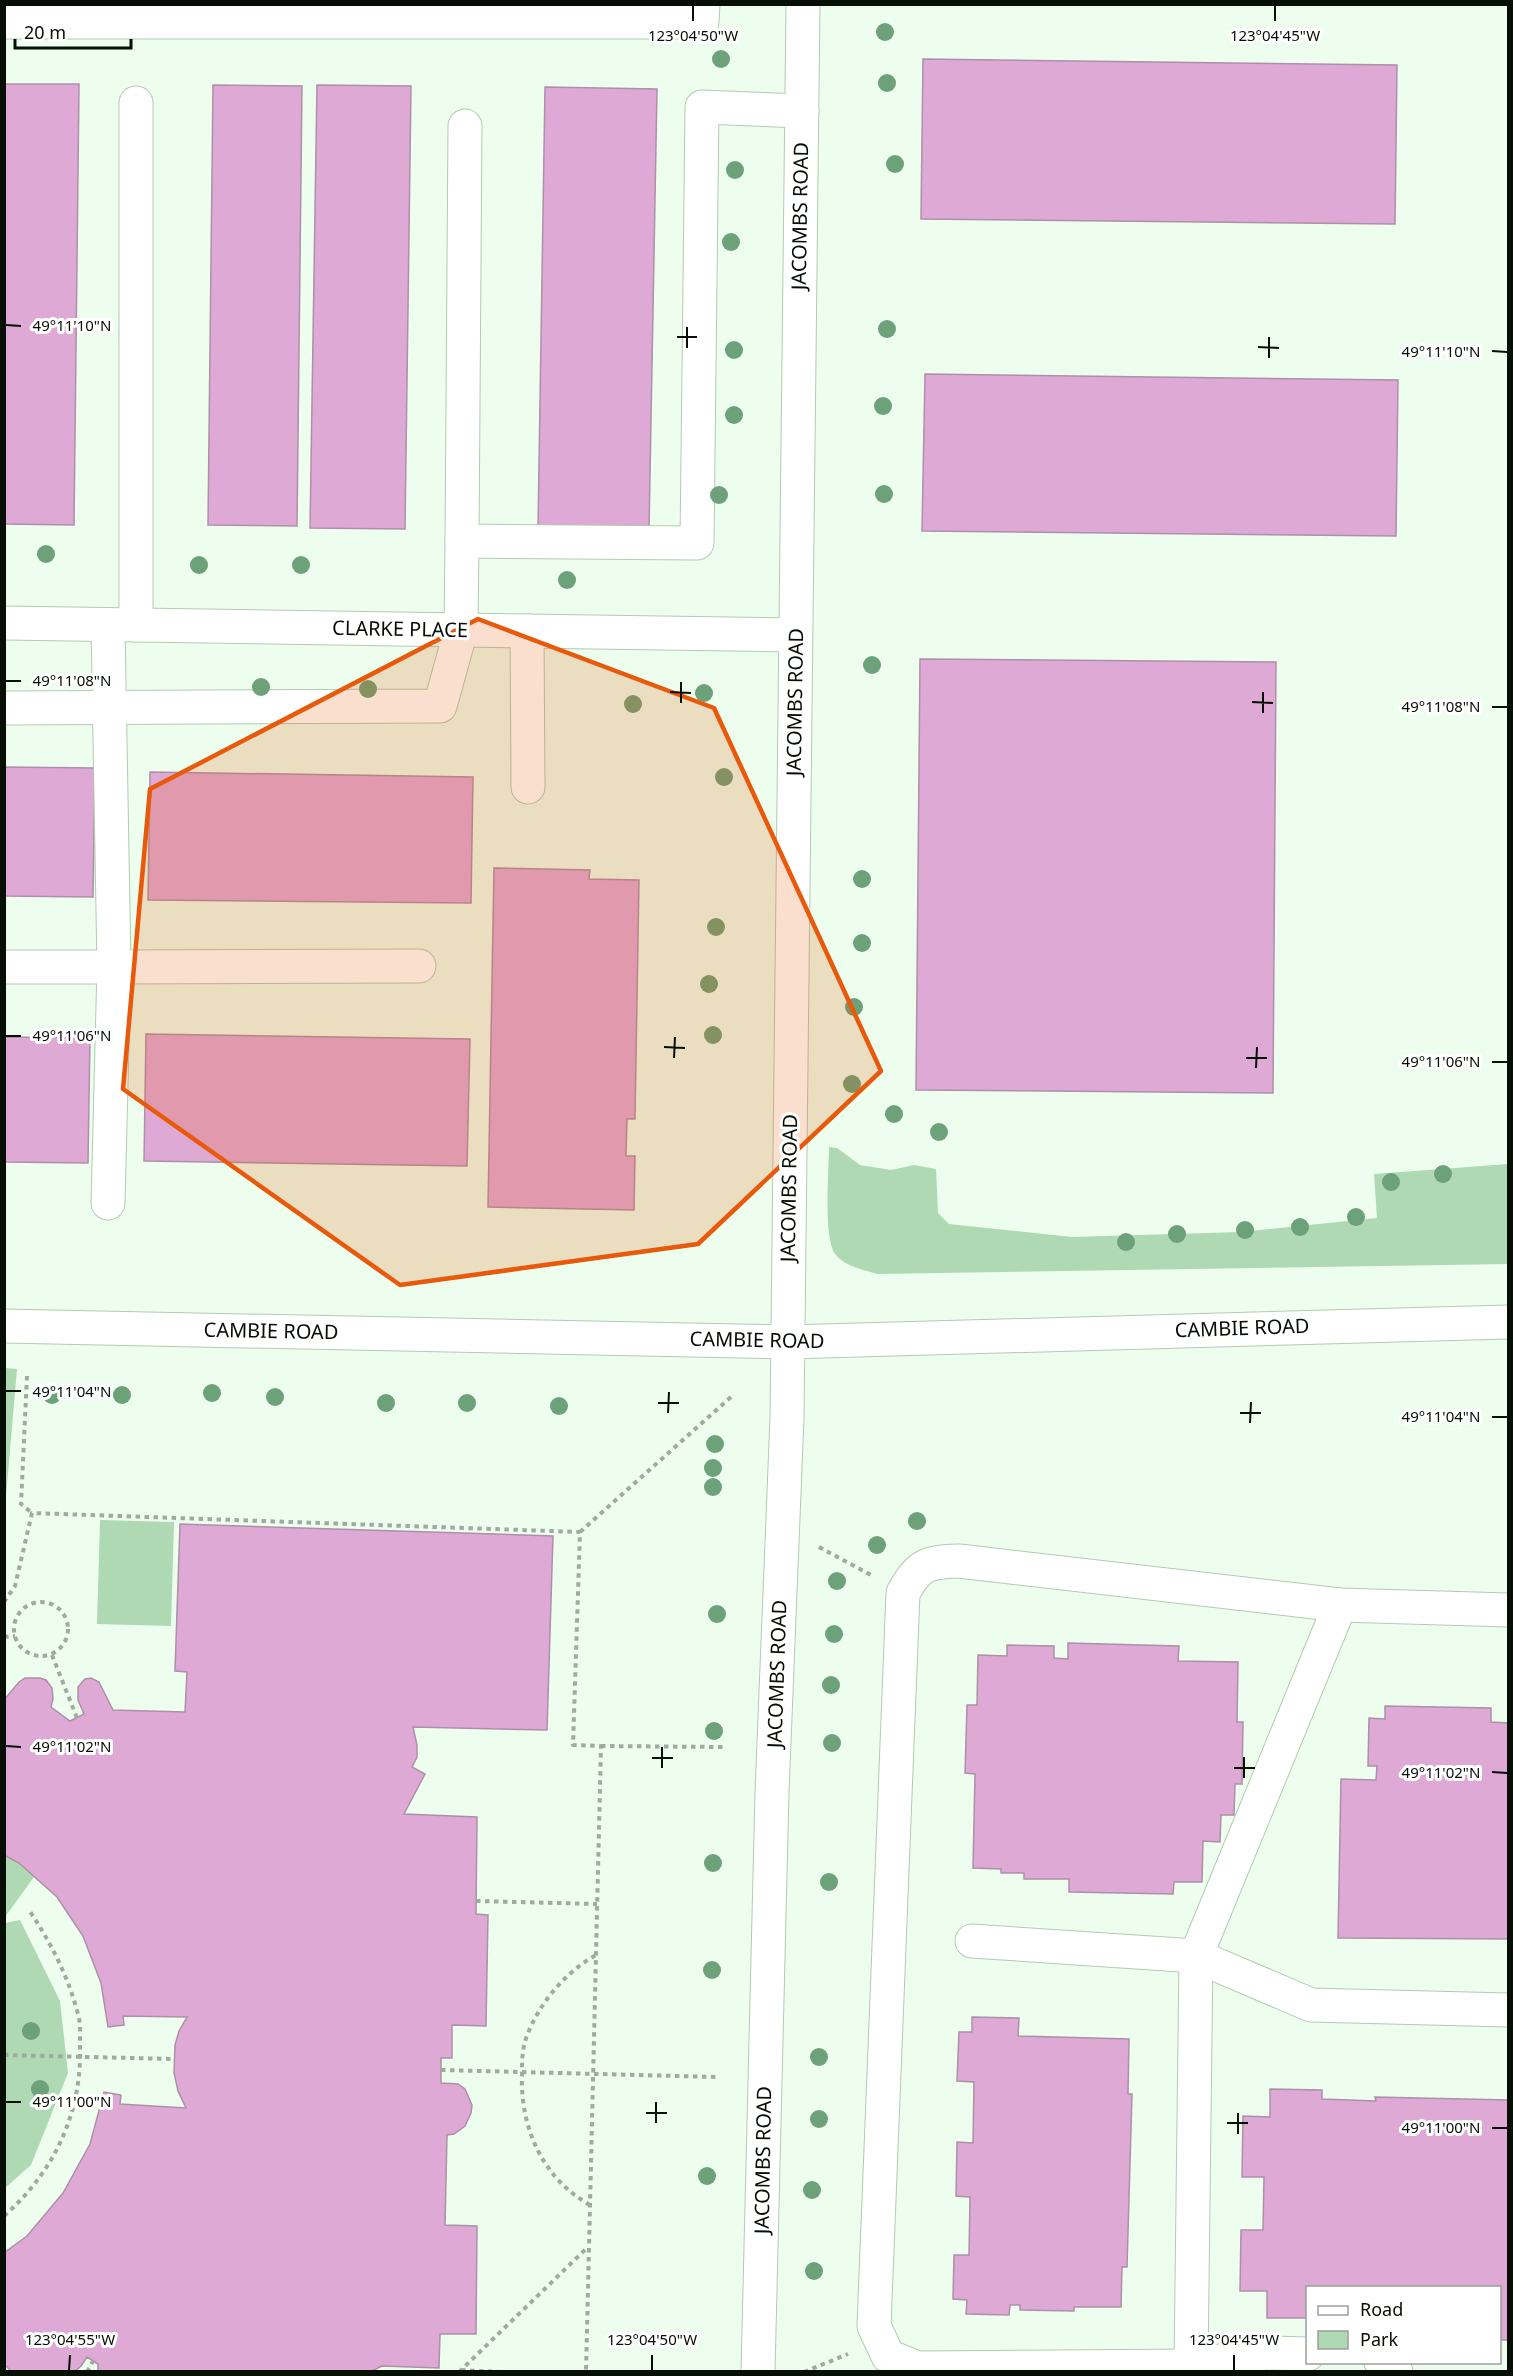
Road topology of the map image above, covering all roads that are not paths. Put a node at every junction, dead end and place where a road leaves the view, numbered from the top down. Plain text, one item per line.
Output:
1 (703, 4) edge
2 (803, 4) edge
3 (125, 14) edge
4 (4, 22) edge
5 (136, 103) dead end
6 (802, 111) junction
7 (465, 126) dead end
8 (462, 541) junction
9 (4, 623) edge
10 (122, 625) junction
11 (461, 630) junction
12 (527, 631) junction
13 (795, 635) junction
14 (4, 708) edge
15 (109, 708) junction
16 (528, 787) dead end
17 (419, 966) dead end
18 (4, 967) edge
19 (114, 968) junction
20 (108, 1203) dead end
21 (1509, 1322) edge
22 (4, 1326) edge
23 (788, 1342) junction
24 (1340, 1605) junction
25 (1509, 1610) edge
26 (972, 1941) dead end
27 (1196, 1956) junction
28 (1509, 2010) edge
29 (1306, 2354) edge
30 (1192, 2369) edge
31 (758, 2372) edge

1 - 3 street
2 - 6 street, JACOMBS ROAD
3 - 4 street
5 - 10 street
6 - 8 street
6 - 13 street, JACOMBS ROAD
7 - 8 street
8 - 11 street
9 - 10 street, CLARKE PLACE
10 - 11 street, CLARKE PLACE
10 - 15 street
11 - 12 street, CLARKE PLACE
11 - 15 street
12 - 13 street, CLARKE PLACE
12 - 16 street
13 - 23 street, JACOMBS ROAD
14 - 15 street
15 - 19 street
17 - 19 street
18 - 19 street
19 - 20 street
21 - 23 street, CAMBIE ROAD
22 - 23 street, CAMBIE ROAD
23 - 31 street, JACOMBS ROAD
24 - 25 street
24 - 27 street
24 - 30 street
26 - 27 street
27 - 28 street
27 - 30 street
29 - 30 street

